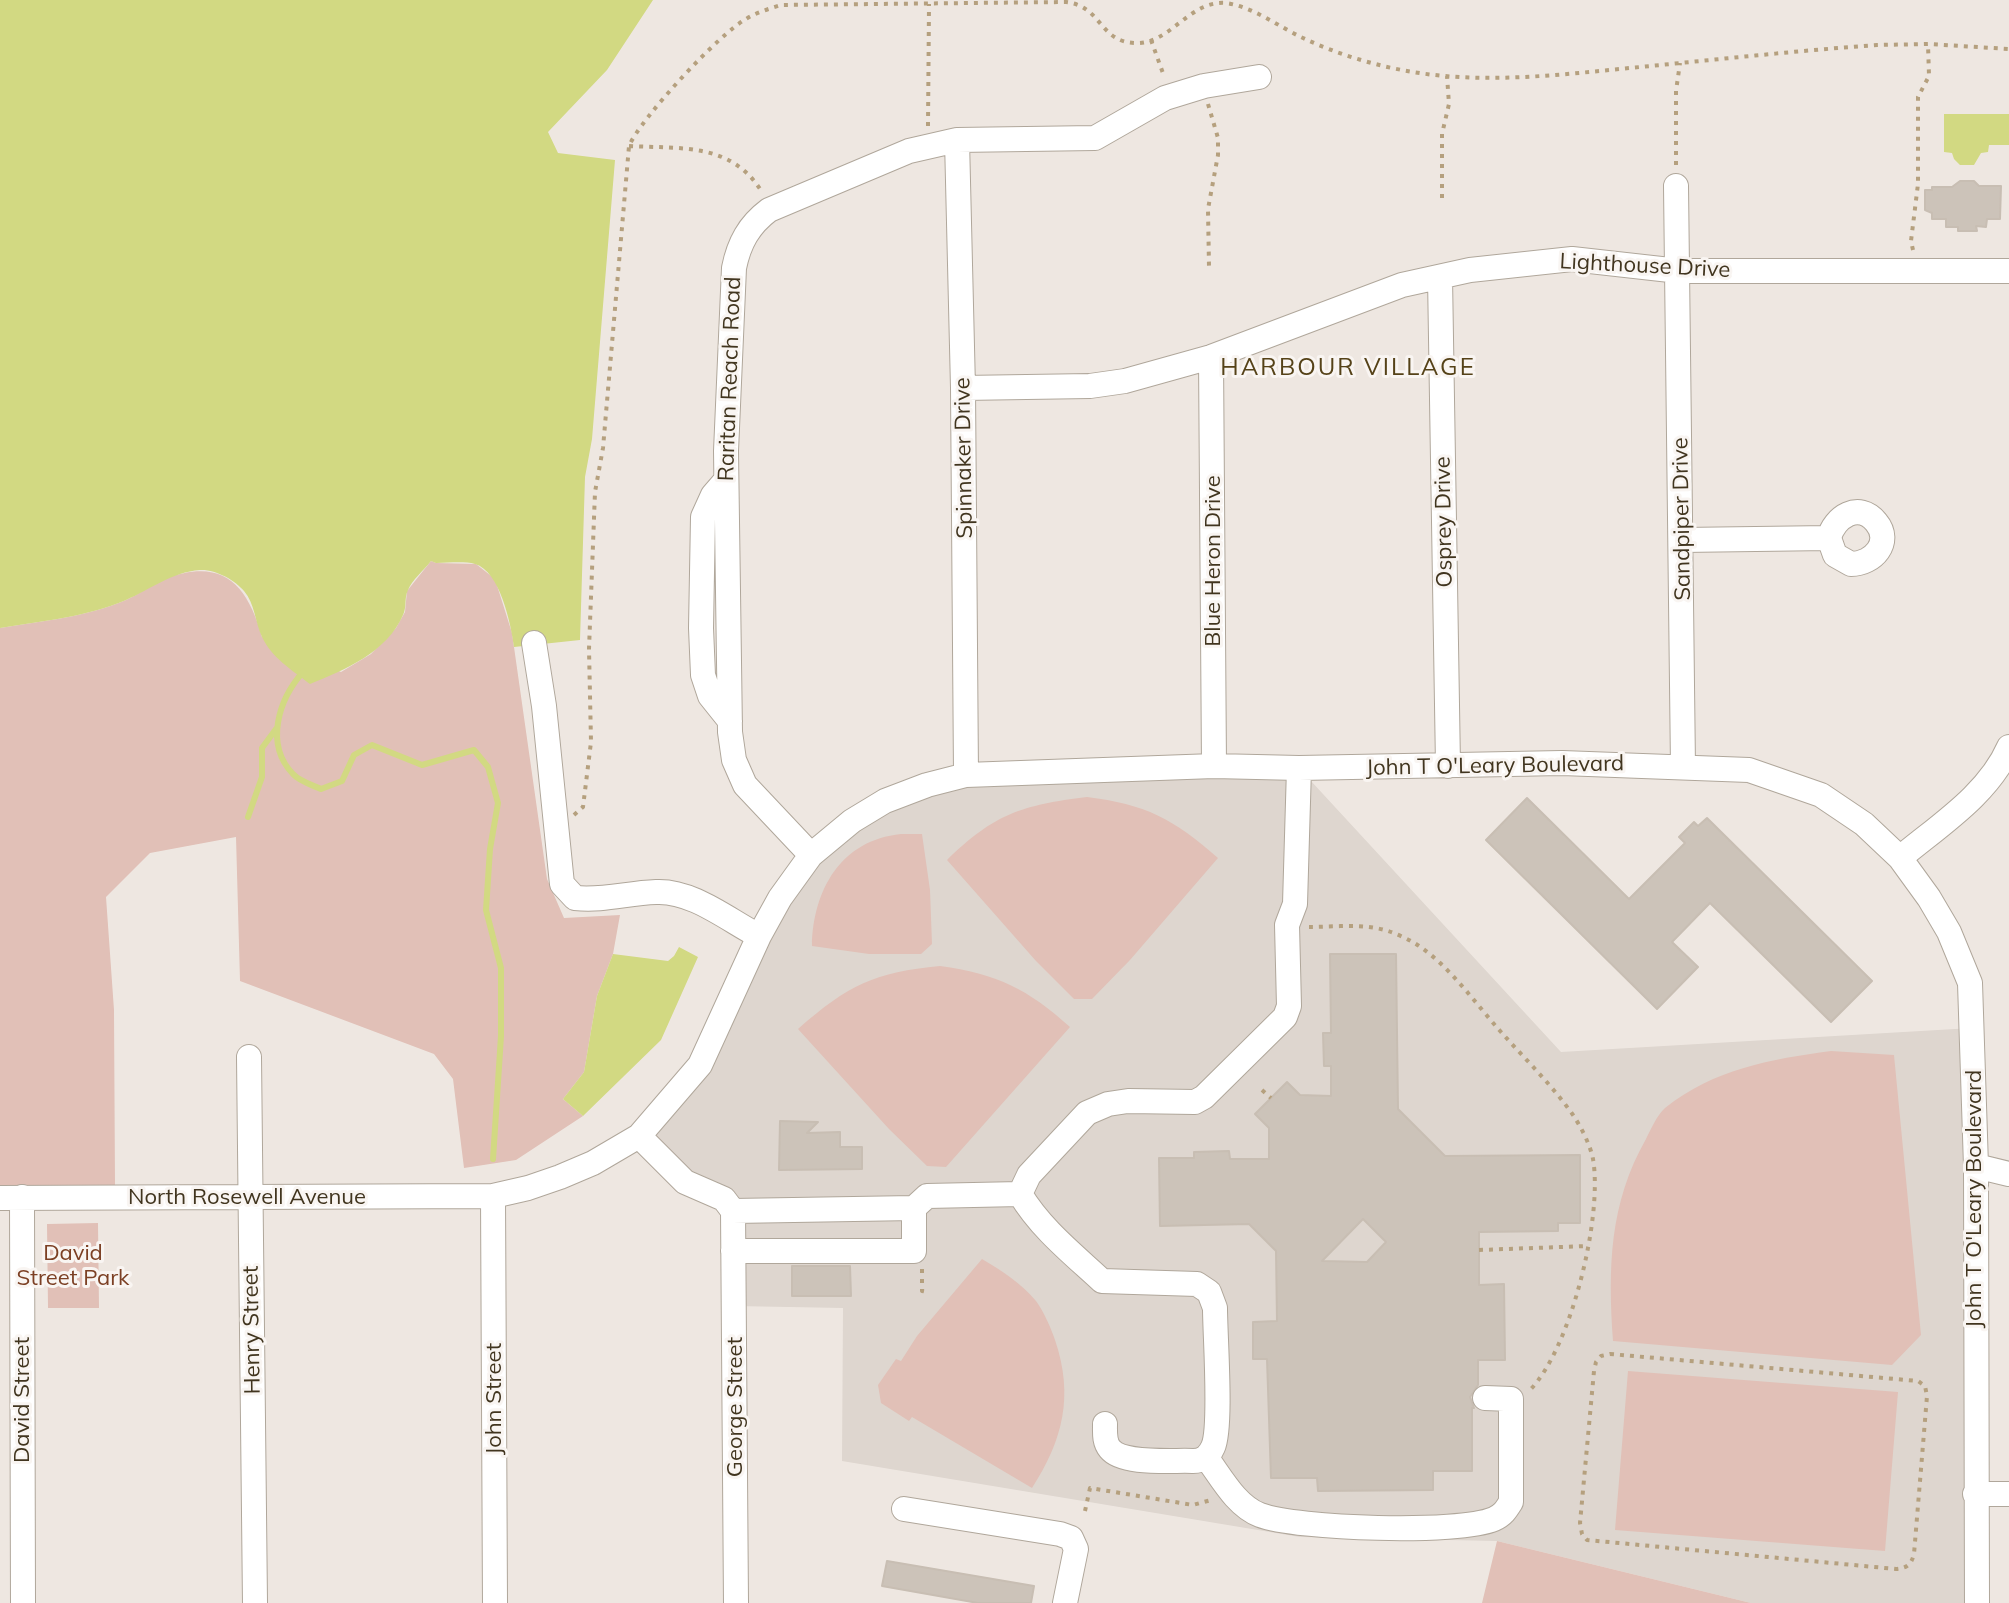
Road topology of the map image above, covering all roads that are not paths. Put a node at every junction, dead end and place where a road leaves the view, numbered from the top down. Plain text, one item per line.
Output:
1 (1259, 77) dead end
2 (957, 140) junction
3 (1676, 186) road end
4 (1679, 271) junction
5 (2009, 271) edge
6 (1440, 277) junction
7 (1211, 357) junction
8 (963, 388) junction
9 (1829, 538) dead end
10 (1682, 540) junction
11 (534, 643) dead end
12 (2009, 747) edge
13 (1214, 766) junction
14 (1448, 766) junction
15 (1683, 767) junction
16 (1299, 768) junction
17 (966, 775) junction
18 (811, 855) junction
19 (1900, 858) junction
20 (759, 936) junction
21 (249, 1057) dead end
22 (639, 1136) junction
23 (1976, 1166) junction
24 (2009, 1174) edge
25 (1020, 1194) junction
26 (493, 1196) junction
27 (11, 1198) edge
28 (251, 1198) junction
29 (914, 1208) junction
30 (733, 1211) junction
31 (733, 1251) junction
32 (1485, 1398) dead end
33 (1105, 1424) dead end
34 (1206, 1457) junction
35 (1975, 1494) junction
36 (2009, 1494) edge
37 (904, 1509) dead end
38 (23, 1603) edge
39 (255, 1603) edge
40 (495, 1603) edge
41 (736, 1603) edge
42 (1065, 1603) edge
43 (1977, 1603) edge

1 - 2 street, Raritan Reach Road
2 - 8 street, Spinnaker Drive
2 - 18 street, Raritan Reach Road
3 - 4 street, Sandpiper Drive
4 - 5 street, Lighthouse Drive
4 - 6 street, Lighthouse Drive
4 - 10 street, Sandpiper Drive
6 - 7 street, Lighthouse Drive
6 - 14 street, Osprey Drive
7 - 8 street, Lighthouse Drive
7 - 13 street, Blue Heron Drive
8 - 17 street, Spinnaker Drive
9 - 10 street
10 - 15 street, Sandpiper Drive
11 - 20 street
12 - 19 street
13 - 16 street, John T O'Leary Boulevard
13 - 17 street, John T O'Leary Boulevard
14 - 15 street, John T O'Leary Boulevard
14 - 16 street, John T O'Leary Boulevard
15 - 19 street, John T O'Leary Boulevard
16 - 25 street
17 - 18 street, John T O'Leary Boulevard
18 - 20 street, John T O'Leary Boulevard
19 - 23 street, John T O'Leary Boulevard
20 - 22 street, John T O'Leary Boulevard
21 - 28 street, Henry Street
22 - 26 street, John T O'Leary Boulevard
22 - 30 street
23 - 24 street
23 - 35 street, John T O'Leary Boulevard
25 - 29 street
25 - 34 street
26 - 28 street, North Rosewell Avenue
26 - 40 street, John Street
27 - 28 street, North Rosewell Avenue
27 - 38 street, David Street
28 - 39 street, Henry Street
29 - 30 street
29 - 31 street
30 - 31 street, George Street
31 - 41 street, George Street
32 - 34 street
33 - 34 street
35 - 36 street
35 - 43 street, John T O'Leary Boulevard
37 - 42 street

